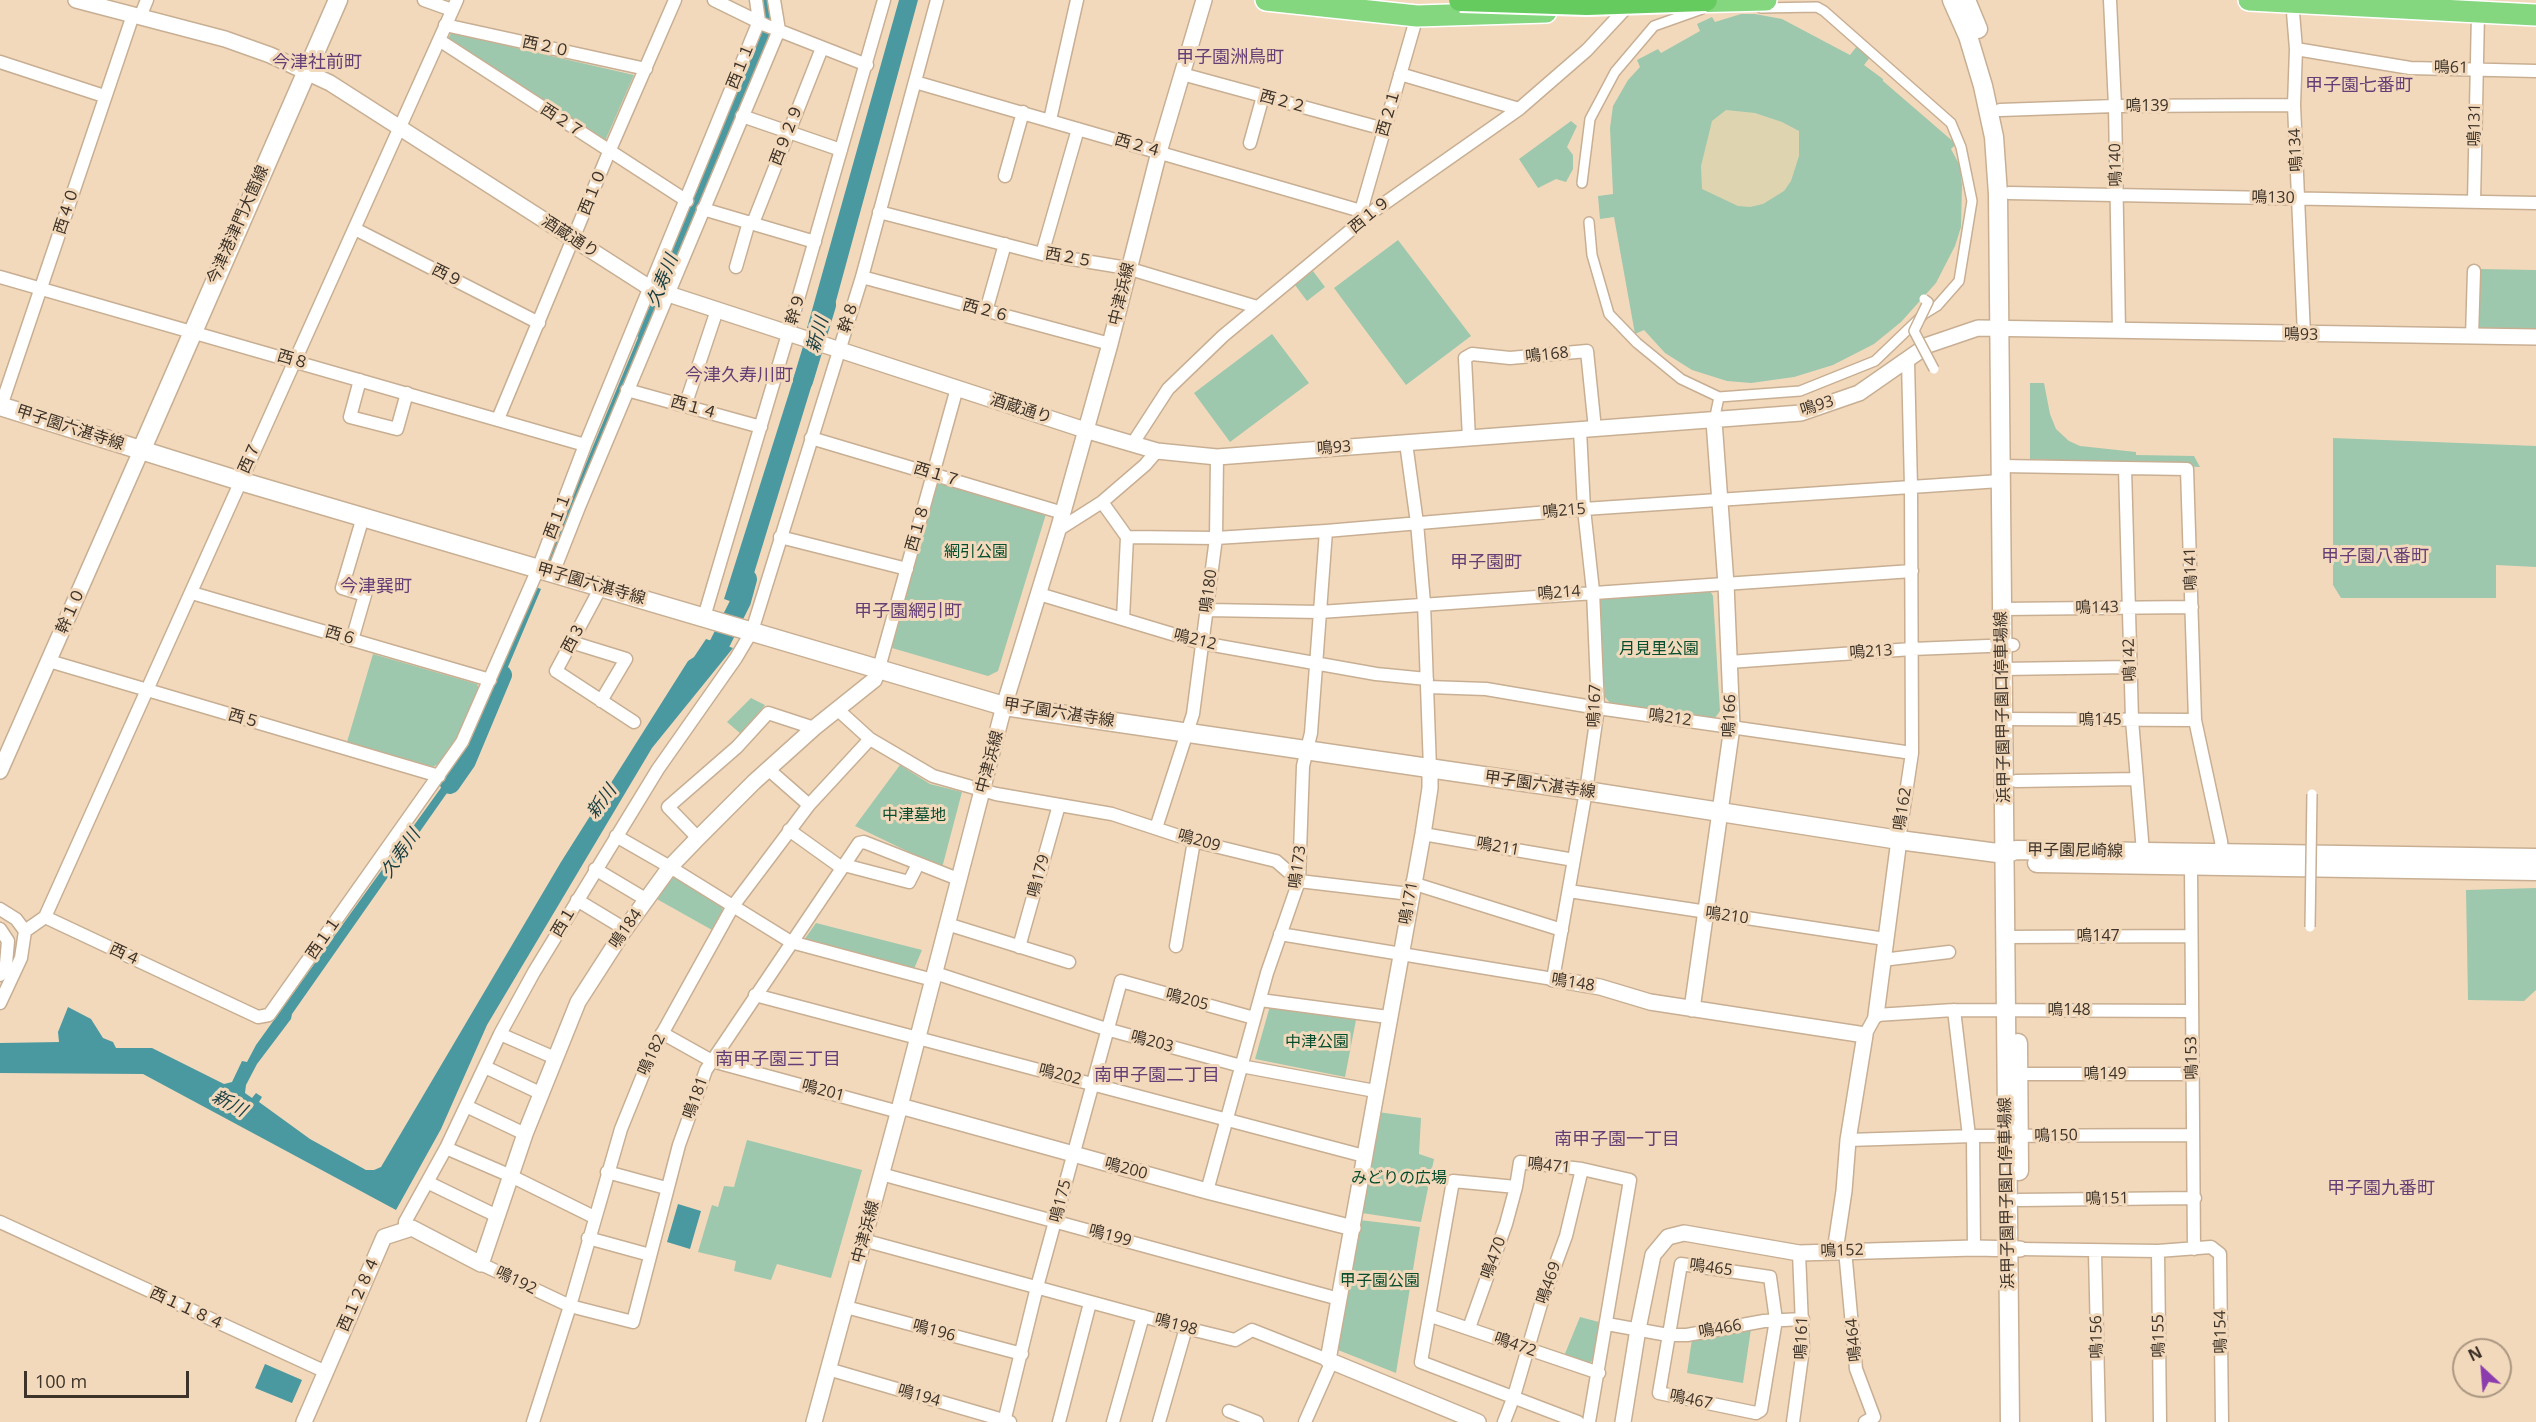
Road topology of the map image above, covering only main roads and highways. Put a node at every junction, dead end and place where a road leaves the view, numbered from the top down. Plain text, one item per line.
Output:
1 (338, 0) edge
2 (1266, 0) edge
3 (1460, 0) edge
4 (1706, 0) edge
5 (1766, 0) edge
6 (1952, 0) edge
7 (1966, 0) edge
8 (2250, 0) edge
9 (2292, 1) edge
10 (1627, 3) edge
11 (2536, 15) edge
12 (2005, 329) junction
13 (0, 410) edge
14 (141, 451) junction
15 (2010, 719) junction
16 (2012, 855) junction
17 (2536, 858) edge
18 (2536, 872) edge
19 (2011, 1010) junction
20 (2013, 1137) junction
21 (2014, 1249) junction
22 (2010, 1422) edge
23 (2022, 1422) edge

1 - 14 main road, 今津港津門大箇線
2 - 10 highway
3 - 4 highway, bridge
5 - 10 highway
6 - 12 main road, 浜甲子園甲子園口停車場線
7 - 12 main road, 浜甲子園甲子園口停車場線
8 - 9 highway
9 - 11 highway
12 - 15 main road, 浜甲子園甲子園口停車場線
13 - 14 main road, 甲子園六湛寺線
14 - 16 main road, 甲子園六湛寺線
15 - 16 main road, 浜甲子園甲子園口停車場線
15 - 16 main road, 浜甲子園甲子園口停車場線
16 - 17 main road, 甲子園尼崎線
16 - 18 main road, 甲子園尼崎線
16 - 19 main road, 浜甲子園甲子園口停車場線
19 - 20 main road, 浜甲子園甲子園口停車場線
19 - 20 main road, 浜甲子園甲子園口停車場線
20 - 21 main road, 浜甲子園甲子園口停車場線
20 - 21 main road, 浜甲子園甲子園口停車場線
21 - 22 main road, 浜甲子園甲子園口停車場線
21 - 23 main road, 浜甲子園甲子園口停車場線

